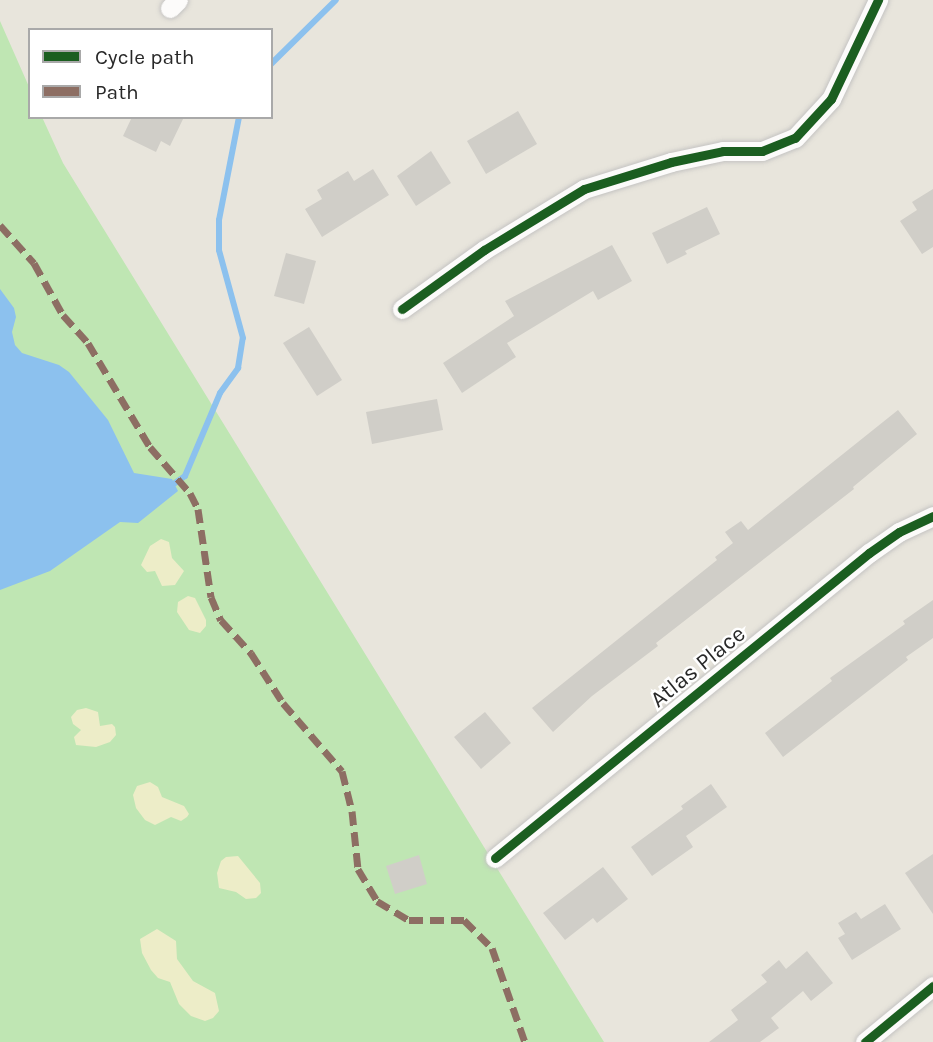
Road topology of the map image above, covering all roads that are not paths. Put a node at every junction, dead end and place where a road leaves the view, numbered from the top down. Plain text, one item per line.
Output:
1 (878, 0) edge
2 (401, 309) dead end
3 (933, 516) edge
4 (495, 858) dead end
5 (933, 986) edge
6 (865, 1042) edge

1 - 2 street
3 - 4 street, Atlas Place
5 - 6 street

